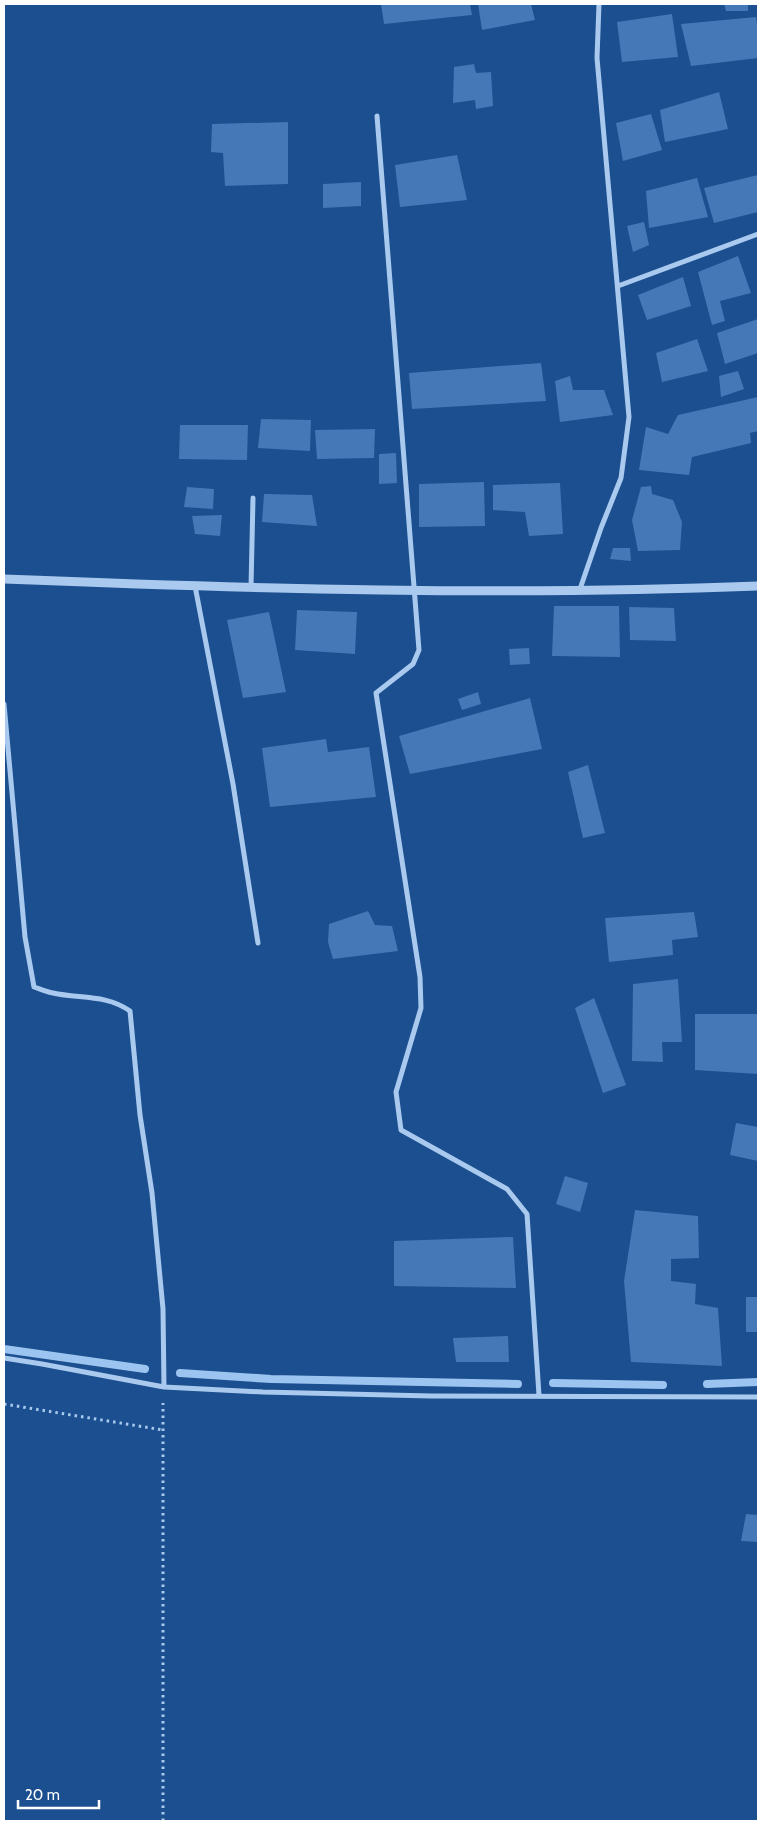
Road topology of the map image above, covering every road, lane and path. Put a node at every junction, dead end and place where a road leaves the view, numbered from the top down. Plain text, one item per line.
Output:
1 (599, 4) edge
2 (377, 116) dead end
3 (758, 234) edge
4 (618, 286) junction
5 (253, 498) dead end
6 (4, 579) edge
7 (195, 586) junction
8 (758, 586) edge
9 (251, 587) junction
10 (580, 589) junction
11 (415, 590) junction
12 (4, 704) edge
13 (258, 943) dead end
14 (4, 1358) edge
15 (164, 1387) junction
16 (539, 1395) junction
17 (758, 1397) edge
18 (4, 1404) edge
19 (163, 1430) junction
20 (163, 1821) edge

1 - 4 street
2 - 11 street
3 - 4 street
4 - 10 street
5 - 9 street
6 - 7 street
7 - 9 street
7 - 13 street
8 - 10 street
9 - 11 street
10 - 11 street
11 - 16 street
12 - 15 street
14 - 15 street
15 - 16 street
15 - 19 path
16 - 17 street
18 - 19 path
19 - 20 path

